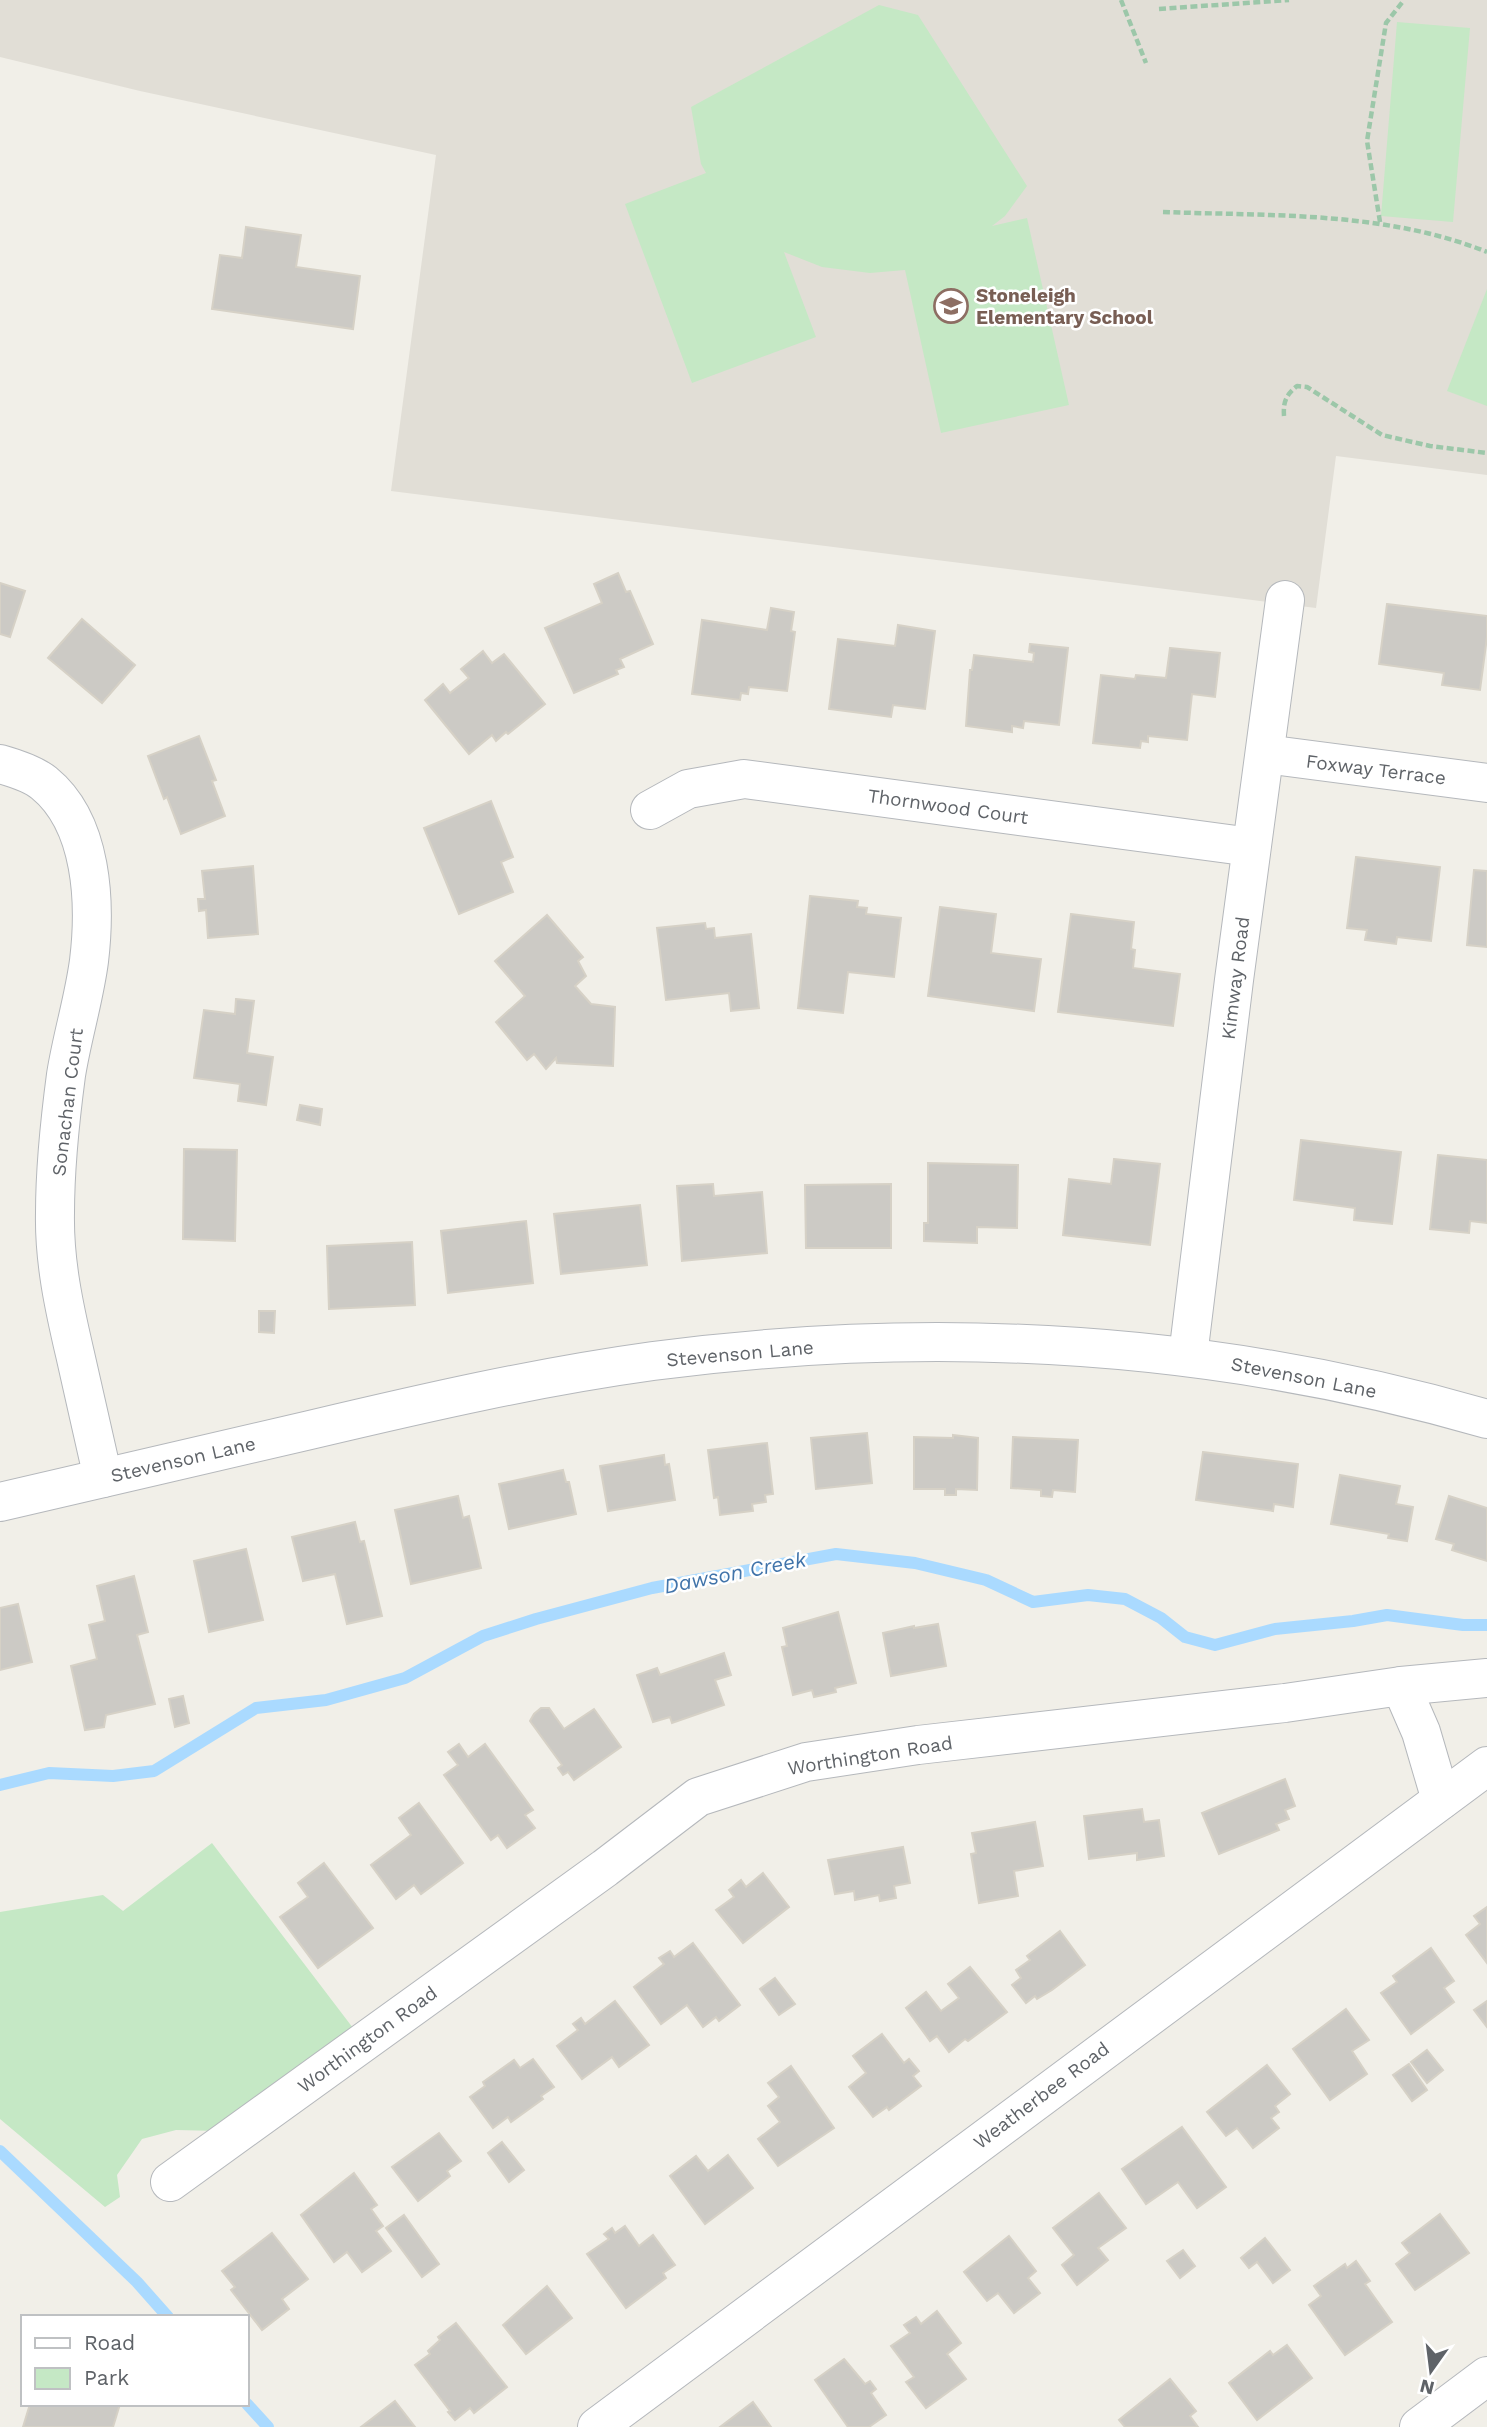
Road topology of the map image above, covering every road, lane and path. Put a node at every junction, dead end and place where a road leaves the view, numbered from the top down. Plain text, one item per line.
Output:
1 (1121, 0) edge
2 (1289, 0) edge
3 (1404, 0) edge
4 (1159, 9) dead end
5 (1146, 63) dead end
6 (1163, 212) dead end
7 (1380, 222) junction
8 (1487, 251) edge
9 (1284, 416) dead end
10 (1487, 453) edge
11 (1285, 600) dead end
12 (1265, 754) junction
13 (0, 764) edge
14 (1487, 783) edge
15 (650, 810) dead end
16 (1251, 847) junction
17 (1188, 1356) junction
18 (1487, 1419) edge
19 (103, 1478) junction
20 (0, 1502) edge
21 (1487, 1678) edge
22 (1401, 1686) junction
23 (1487, 1766) edge
24 (1441, 1800) junction
25 (170, 2182) dead end
26 (1487, 2376) edge
27 (597, 2427) edge
28 (1419, 2427) edge

1 - 5 path
2 - 4 path
3 - 7 path
6 - 7 path
7 - 8 path
9 - 10 path
11 - 12 street, Kimway Road
12 - 14 street, Foxway Terrace
12 - 16 street, Kimway Road
13 - 19 street, Sonachan Court
15 - 16 street, Thornwood Court
16 - 17 street, Kimway Road
17 - 18 street, Stevenson Lane
17 - 19 street, Stevenson Lane
19 - 20 street, Stevenson Lane
21 - 22 street, Worthington Road
22 - 24 street
22 - 25 street, Worthington Road
23 - 24 street, Weatherbee Road
24 - 27 street, Weatherbee Road
26 - 28 street

